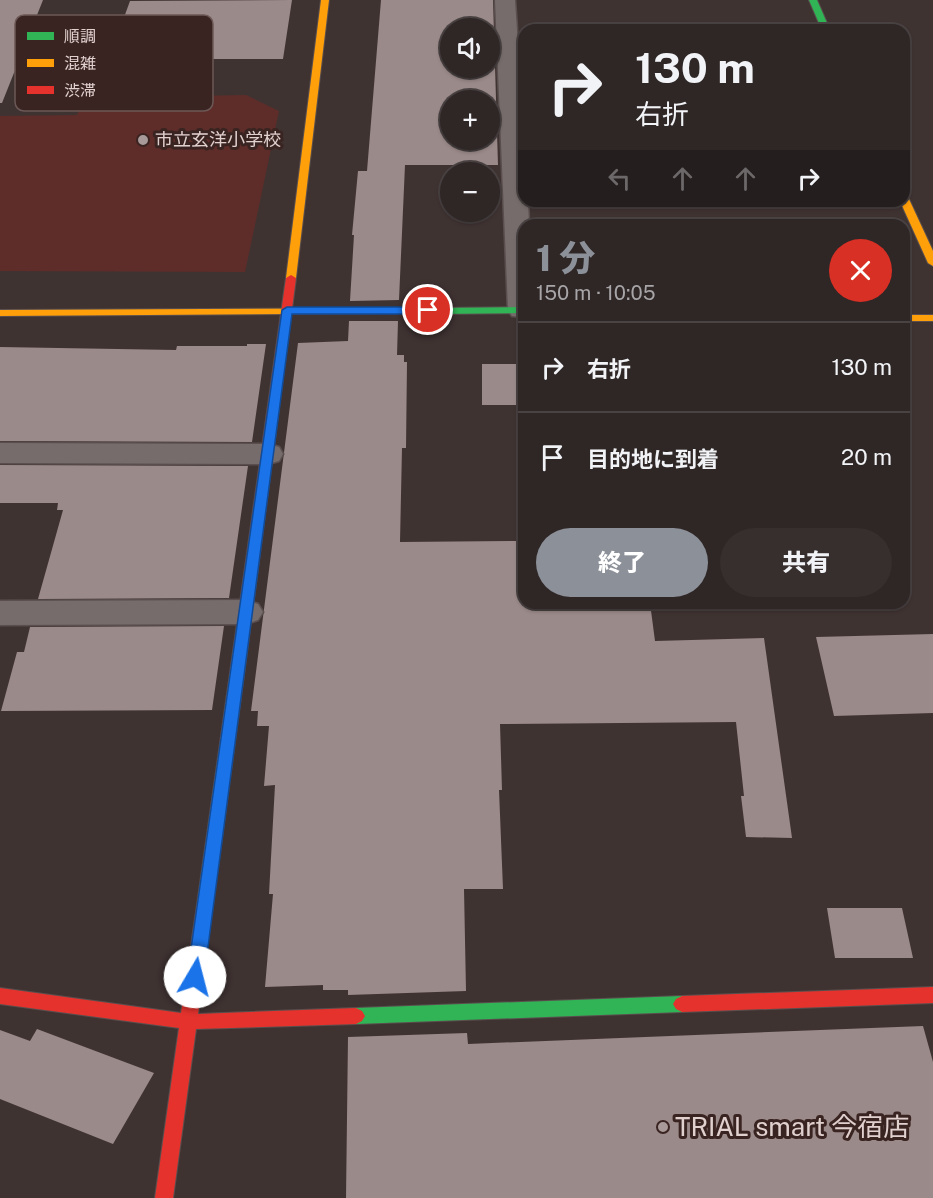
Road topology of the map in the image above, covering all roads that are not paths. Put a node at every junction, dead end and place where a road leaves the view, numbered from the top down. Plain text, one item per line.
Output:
1 (325, 0) edge
2 (505, 0) edge
3 (813, 0) edge
4 (823, 24) edge
5 (908, 207) edge
6 (518, 237) edge
7 (933, 263) edge
8 (287, 310) junction
9 (518, 310) edge
10 (0, 313) edge
11 (910, 318) edge
12 (933, 318) edge
13 (0, 453) edge
14 (268, 454) junction
15 (246, 612) junction
16 (0, 613) edge
17 (933, 995) edge
18 (0, 996) edge
19 (189, 1022) junction
20 (164, 1198) edge

1 - 8 main road
2 - 6 street
3 - 4 main road
5 - 7 main road
8 - 9 main road
8 - 10 main road
8 - 14 main road
11 - 12 main road
13 - 14 street
14 - 15 main road
15 - 16 street
15 - 19 main road
17 - 19 main road
18 - 19 main road
19 - 20 main road

